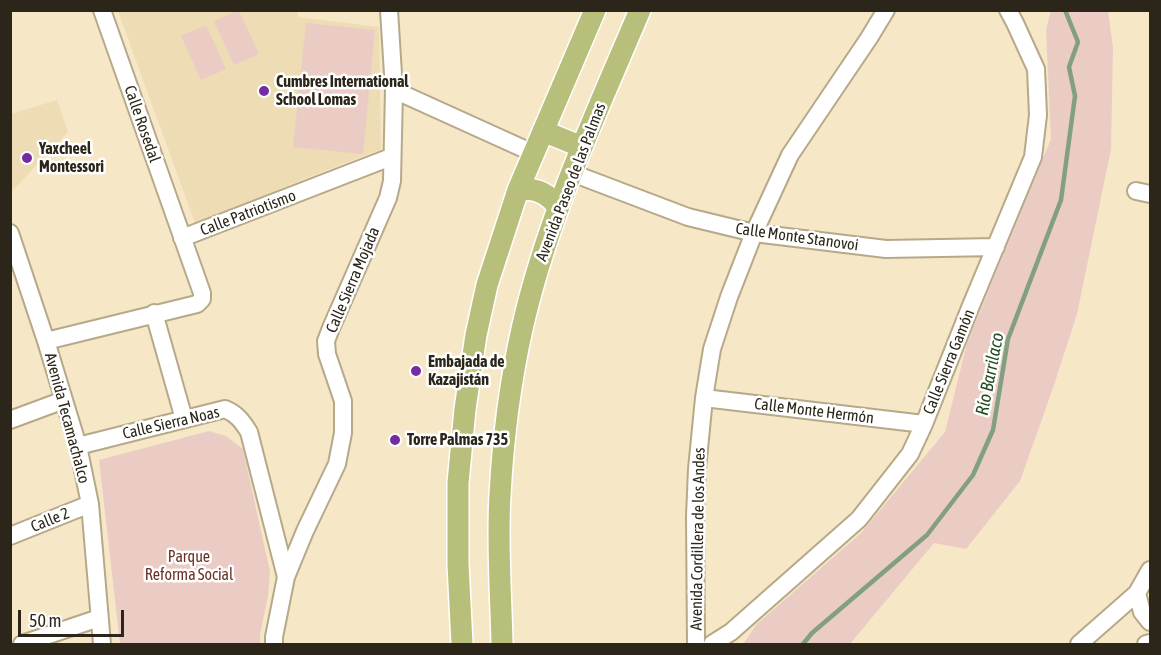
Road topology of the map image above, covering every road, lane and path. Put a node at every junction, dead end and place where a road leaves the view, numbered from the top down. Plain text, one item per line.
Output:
1 (102, 10) edge
2 (389, 10) edge
3 (595, 10) edge
4 (640, 10) edge
5 (886, 10) edge
6 (1008, 10) edge
7 (394, 90) junction
8 (543, 131) junction
9 (582, 147) junction
10 (533, 153) junction
11 (392, 157) junction
12 (572, 173) junction
13 (518, 190) junction
14 (558, 207) junction
15 (10, 232) edge
16 (754, 233) junction
17 (182, 238) junction
18 (996, 247) junction
19 (154, 313) junction
20 (46, 340) junction
21 (704, 398) junction
22 (64, 400) junction
23 (184, 419) junction
24 (10, 420) edge
25 (924, 424) junction
26 (78, 446) junction
27 (90, 504) junction
28 (10, 536) edge
29 (1150, 570) edge
30 (286, 577) junction
31 (1137, 593) junction
32 (99, 618) junction
33 (1150, 622) edge
34 (22, 645) edge
35 (102, 645) edge
36 (274, 645) edge
37 (462, 645) edge
38 (502, 645) edge
39 (696, 645) edge
40 (712, 645) edge
41 (1079, 645) edge

1 - 17 street, Calle Rosedal
2 - 7 street, Calle Sierra Mojada
3 - 8 main road
4 - 9 main road, Avenida Paseo de las Palmas
5 - 16 street, Avenida Cordillera de los Andes
6 - 18 street, Calle Sierra Gamón
7 - 10 street
7 - 11 street, Calle Sierra Mojada
8 - 9 main road
8 - 10 main road
9 - 12 main road, Avenida Paseo de las Palmas
10 - 13 main road
11 - 17 street, Calle Patriotismo
11 - 30 street, Calle Sierra Mojada
12 - 14 main road, Avenida Paseo de las Palmas
12 - 16 street, Calle Monte Stanovoi
13 - 14 main road
13 - 37 main road
14 - 38 main road, Avenida Paseo de las Palmas
15 - 20 street, Avenida Tecamachalco
16 - 18 street, Calle Monte Stanovoi
16 - 21 street, Avenida Cordillera de los Andes
17 - 19 street, Calle Patriotismo
18 - 25 street, Calle Sierra Gamón
19 - 20 street, Calle Patriotismo
19 - 23 street
20 - 22 street, Avenida Tecamachalco
21 - 25 street, Calle Monte Hermón
21 - 39 street, Avenida Cordillera de los Andes
22 - 24 street
22 - 26 street, Avenida Tecamachalco
23 - 26 street, Calle Sierra Noas
23 - 30 street, Calle Sierra Noas
25 - 40 street, Calle Sierra Gamón
26 - 27 street, Avenida Tecamachalco
27 - 28 street, Calle 2
27 - 32 street, Avenida Tecamachalco
29 - 31 street
30 - 36 street, Calle Sierra Mojada
31 - 33 street
31 - 41 street
32 - 34 street
32 - 35 street, Avenida Tecamachalco

